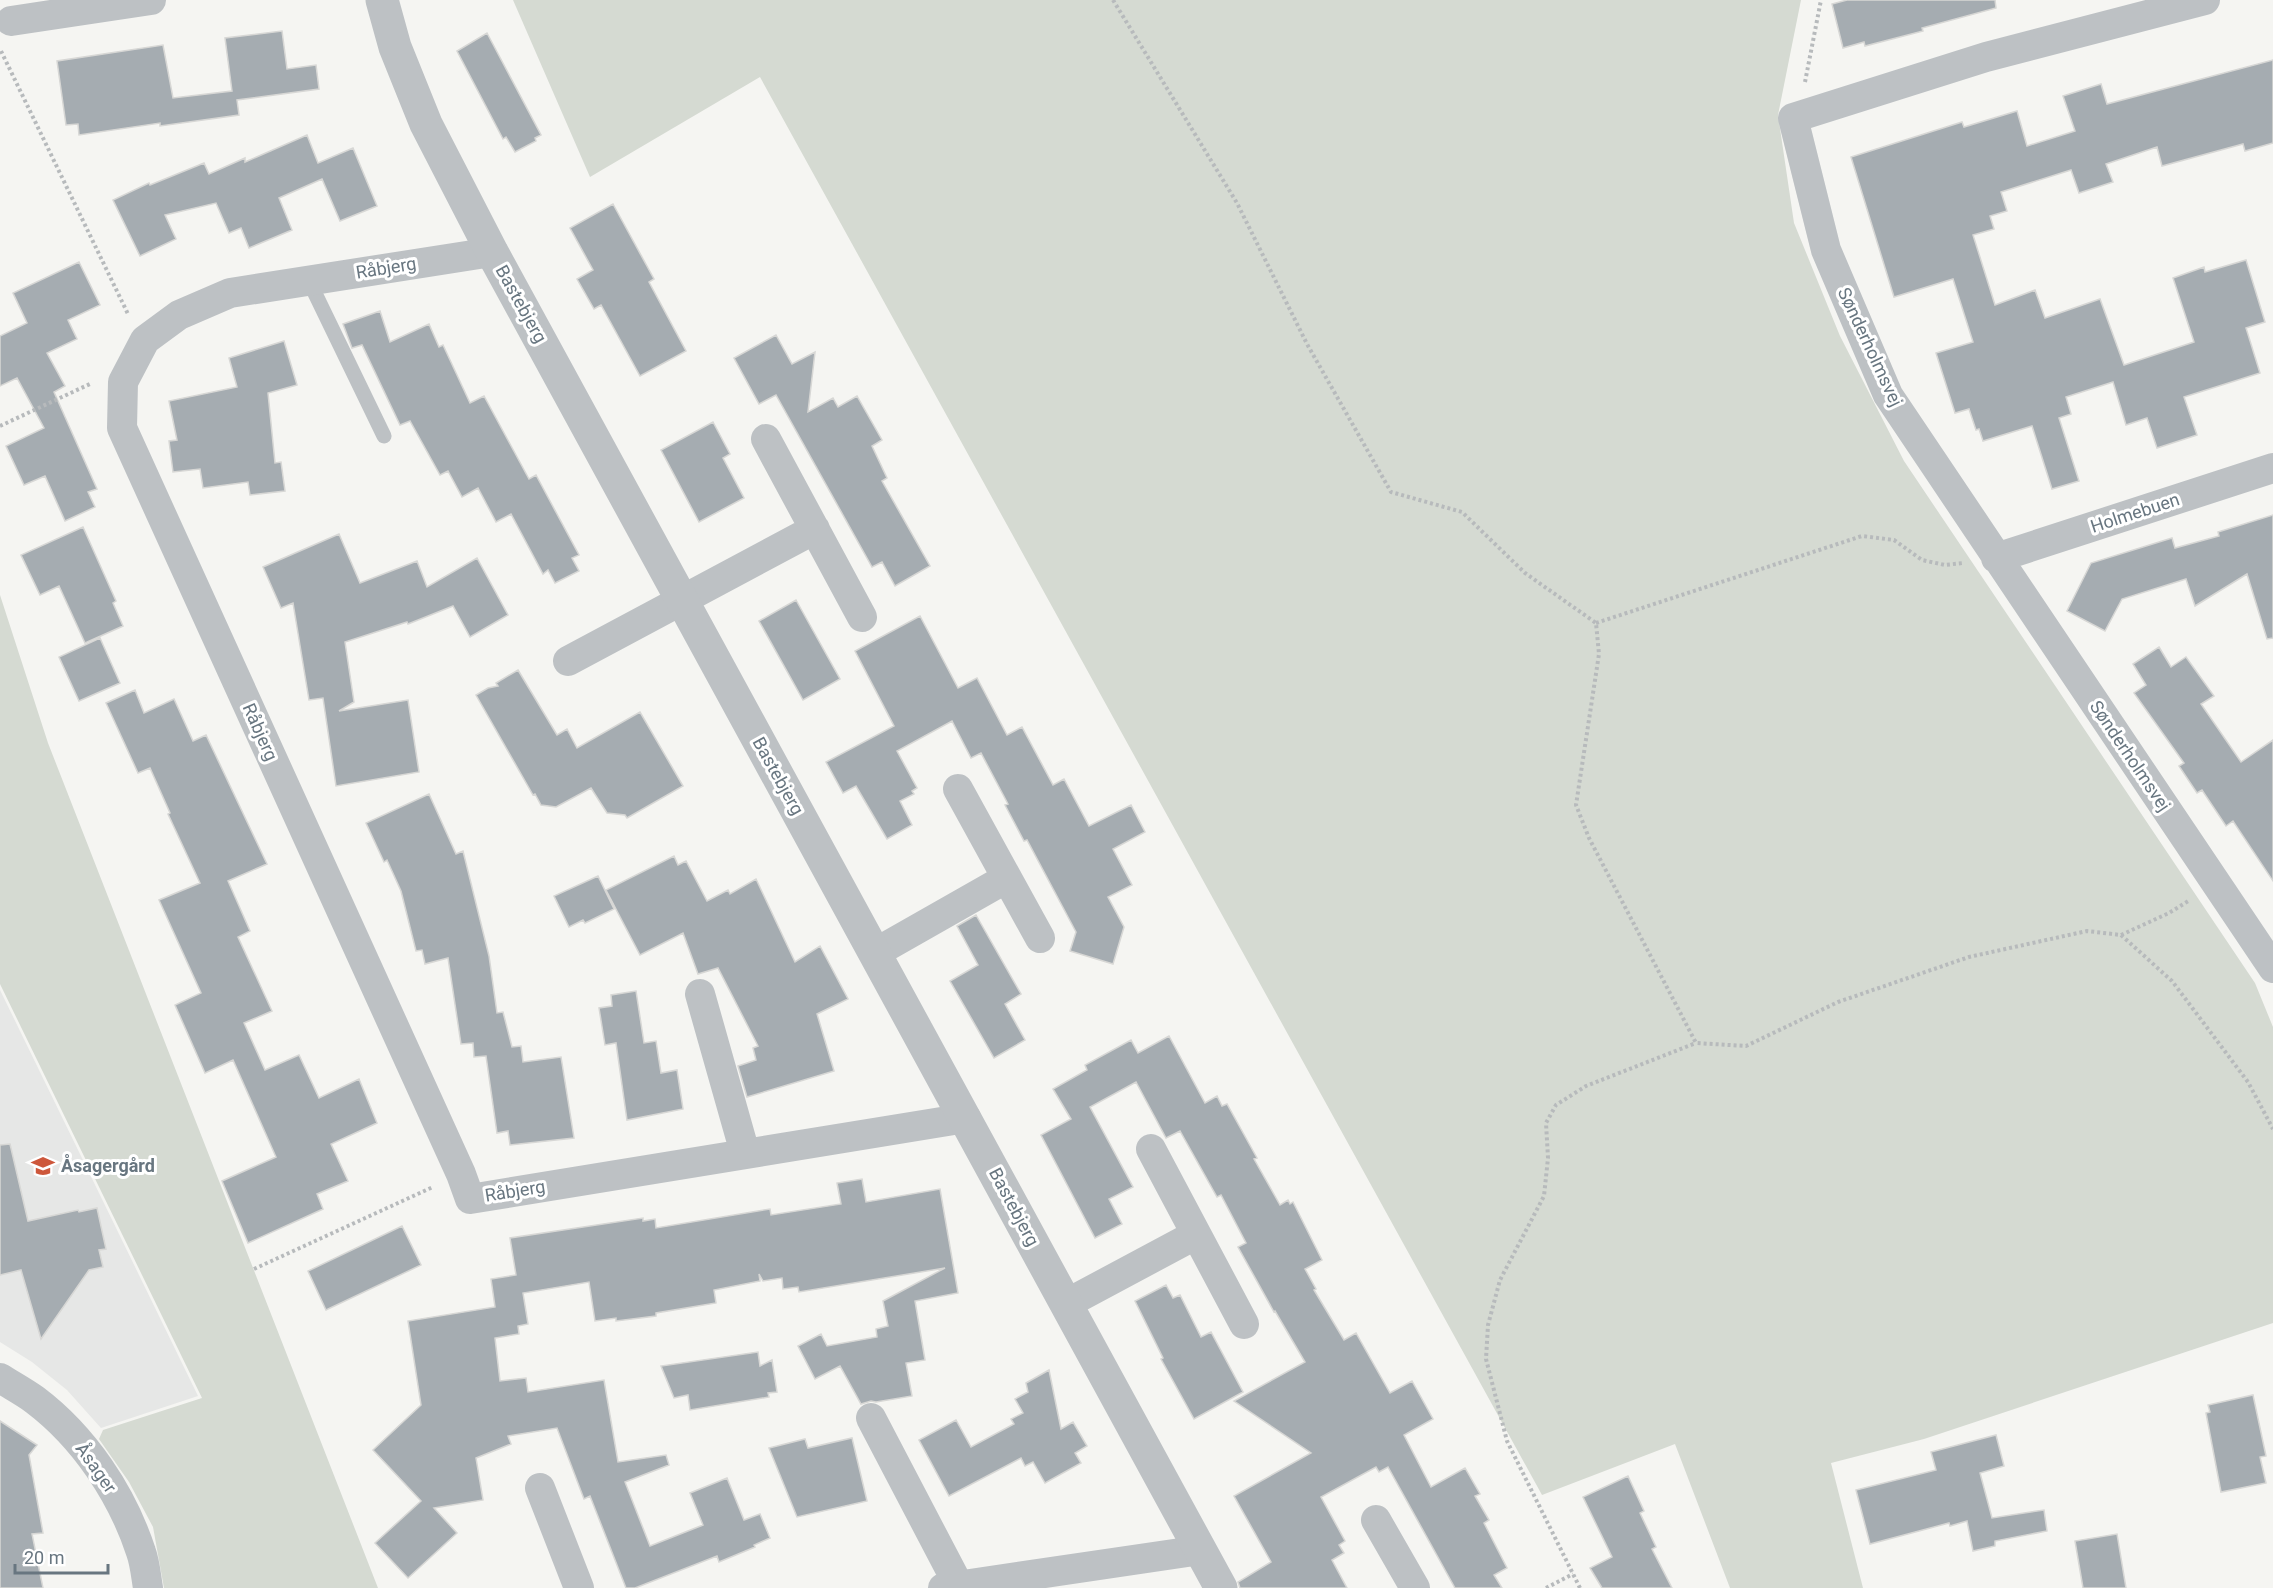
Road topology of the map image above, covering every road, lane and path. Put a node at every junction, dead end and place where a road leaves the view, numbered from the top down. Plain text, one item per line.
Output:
1 (151, 0) edge
2 (382, 0) edge
3 (1113, 0) edge
4 (1821, 0) edge
5 (2205, 0) edge
6 (11, 21) dead end
7 (0, 48) edge
8 (1793, 118) junction
9 (492, 252) junction
10 (309, 281) junction
11 (145, 340) junction
12 (123, 382) junction
13 (0, 426) edge
14 (384, 436) dead end
15 (766, 439) dead end
16 (2273, 468) edge
17 (815, 529) junction
18 (1996, 558) junction
19 (682, 599) junction
20 (862, 617) dead end
21 (1596, 623) junction
22 (568, 662) dead end
23 (958, 789) dead end
24 (1007, 878) junction
25 (2216, 884) junction
26 (2121, 935) junction
27 (1040, 938) dead end
28 (875, 953) junction
29 (2273, 968) edge
30 (700, 994) dead end
31 (1696, 1043) junction
32 (966, 1118) junction
33 (2273, 1129) edge
34 (1151, 1149) dead end
35 (745, 1153) junction
36 (461, 1174) junction
37 (1195, 1235) junction
38 (254, 1269) dead end
39 (1066, 1304) junction
40 (1244, 1324) dead end
41 (0, 1378) edge
42 (871, 1418) dead end
43 (540, 1488) dead end
44 (1376, 1520) dead end
45 (1201, 1550) junction
46 (1573, 1574) junction
47 (954, 1587) edge
48 (148, 1588) edge
49 (579, 1588) edge
50 (1221, 1588) edge
51 (1415, 1588) edge
52 (1546, 1588) edge
53 (1580, 1588) edge

1 - 6 street
2 - 9 street, Bastebjerg
3 - 21 path
4 - 8 path
5 - 8 street
7 - 11 path
8 - 18 street, Sønderholmsvej
9 - 10 street, Råbjerg
9 - 19 street, Bastebjerg
10 - 11 street, Råbjerg
10 - 14 lane
11 - 12 street, Råbjerg
12 - 13 path
12 - 36 street, Råbjerg
15 - 17 street
16 - 18 street, Holmebuen
17 - 19 street
17 - 20 street
18 - 21 path
18 - 25 street, Sønderholmsvej
19 - 22 street
19 - 28 street, Bastebjerg
21 - 31 path
23 - 24 street
24 - 27 street
24 - 28 street
25 - 26 path
25 - 29 street, Sønderholmsvej
26 - 31 path
26 - 33 path
28 - 32 street, Bastebjerg
30 - 35 street
31 - 46 path
32 - 35 street, Råbjerg
32 - 39 street, Bastebjerg
34 - 37 street
35 - 36 street, Råbjerg
36 - 38 path
37 - 39 street
37 - 40 street
39 - 45 street, Bastebjerg
41 - 48 street, Åsager
42 - 47 street
43 - 49 street
44 - 51 street
45 - 47 street
45 - 50 street, Bastebjerg
46 - 52 path
46 - 53 path

